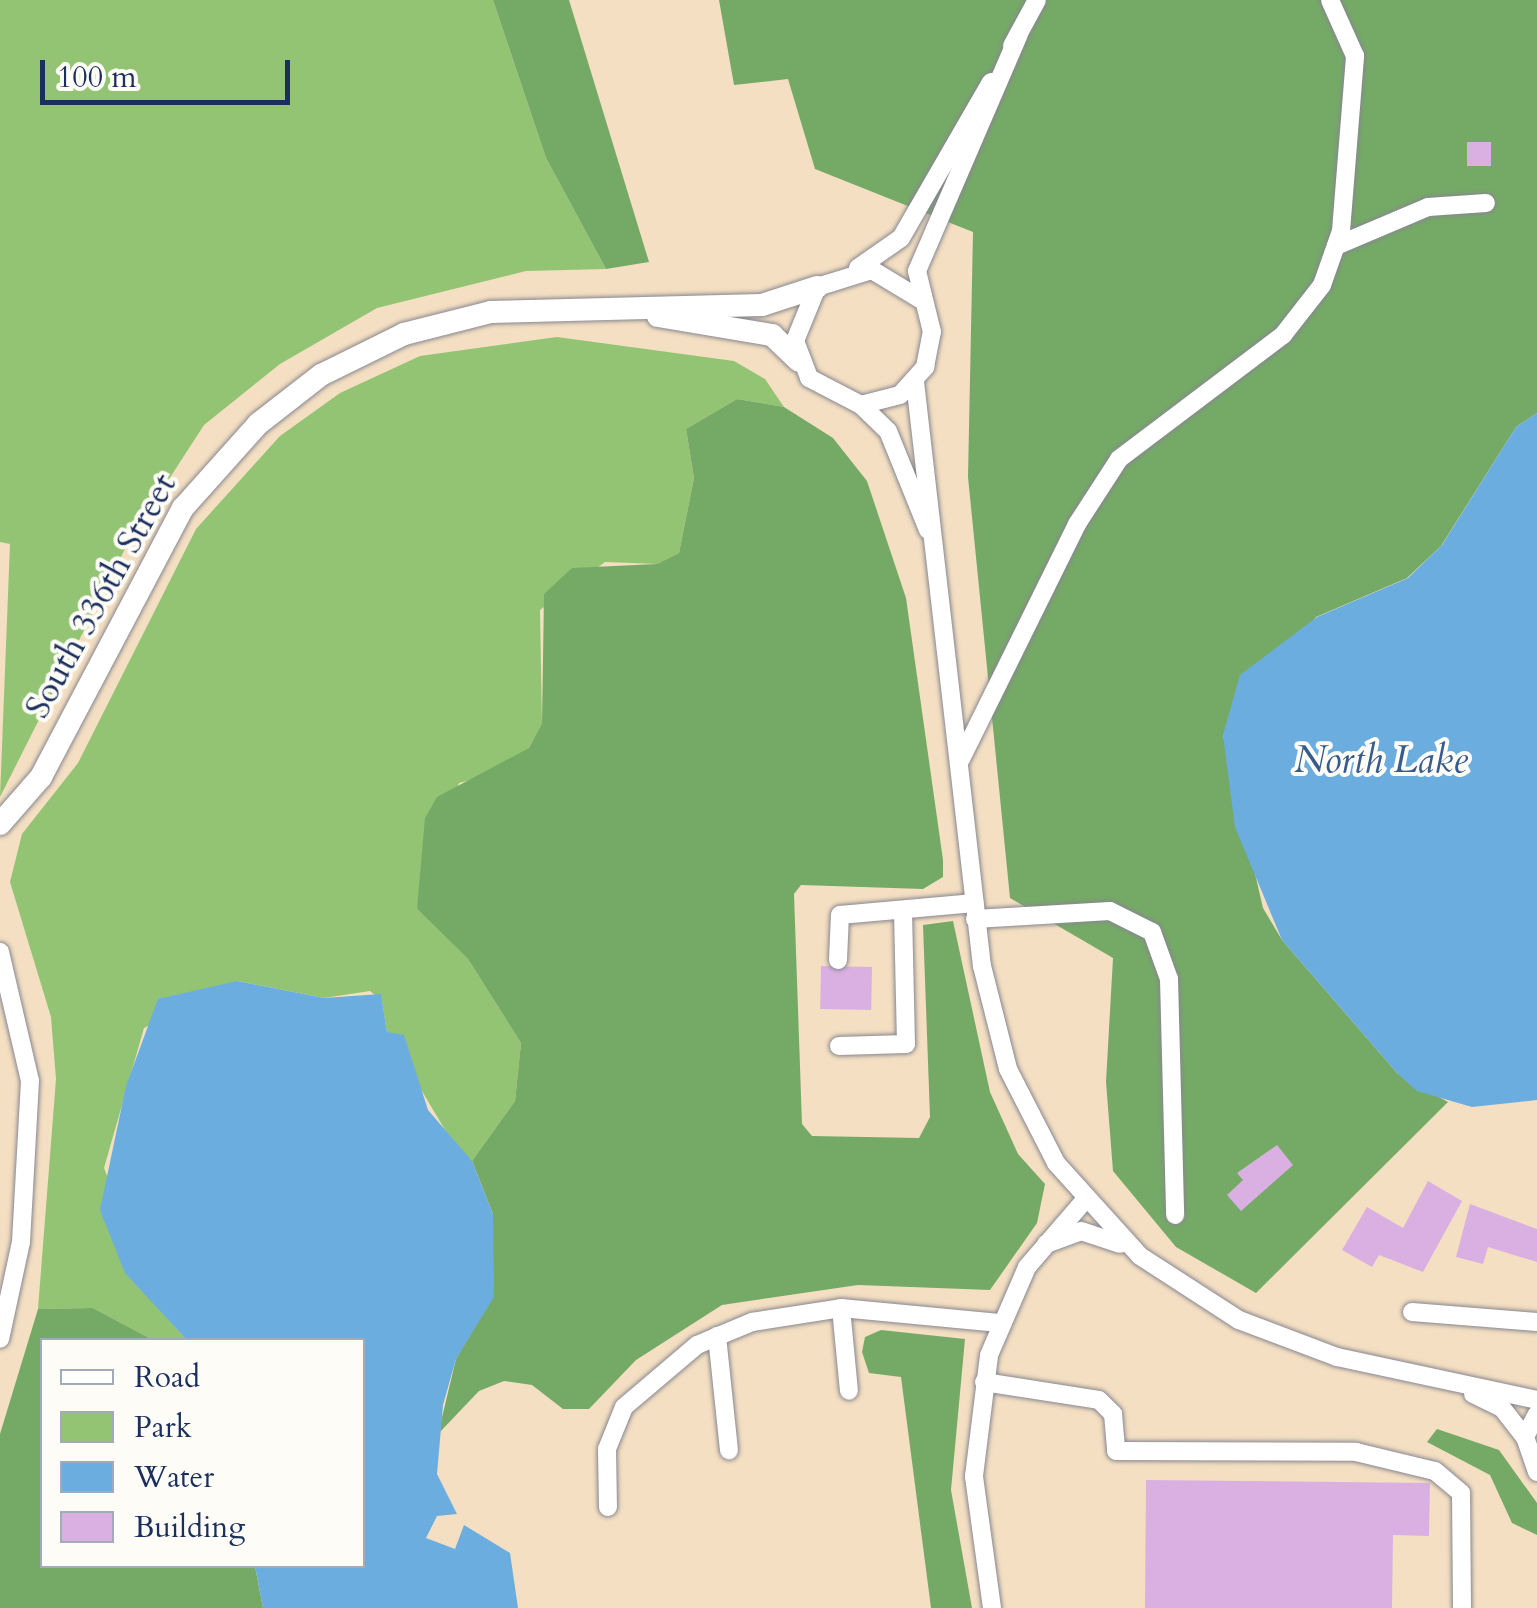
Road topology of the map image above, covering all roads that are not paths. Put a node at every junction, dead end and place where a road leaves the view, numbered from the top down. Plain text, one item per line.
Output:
1 (1037, 0) edge
2 (1330, 0) edge
3 (1018, 36) junction
4 (1486, 203) dead end
5 (1336, 246) junction
6 (853, 270) junction
7 (817, 287) junction
8 (920, 299) junction
9 (550, 306) junction
10 (799, 361) junction
11 (915, 382) junction
12 (861, 406) junction
13 (933, 539) junction
14 (961, 760) junction
15 (0, 824) edge
16 (975, 911) junction
17 (904, 915) junction
18 (0, 952) edge
19 (838, 960) dead end
20 (838, 1046) dead end
21 (1084, 1201) junction
22 (1175, 1215) dead end
23 (1040, 1246) junction
24 (1131, 1248) junction
25 (842, 1308) junction
26 (1412, 1312) dead end
27 (1537, 1322) edge
28 (999, 1324) junction
29 (718, 1336) junction
30 (0, 1339) edge
31 (984, 1382) junction
32 (1450, 1384) junction
33 (848, 1391) dead end
34 (1537, 1400) edge
35 (1537, 1414) edge
36 (1526, 1436) junction
37 (730, 1450) dead end
38 (1537, 1472) edge
39 (608, 1507) dead end
40 (992, 1608) edge
41 (1462, 1608) edge

1 - 3 street
2 - 5 street
3 - 6 street
3 - 8 street
4 - 5 street
5 - 14 street
6 - 7 street
6 - 8 street
7 - 9 main road, South 336th Street
7 - 10 street
8 - 11 street
9 - 10 main road, South 336th Street
9 - 15 main road, South 336th Street
10 - 12 street
11 - 12 street
11 - 13 street
12 - 13 street
13 - 14 street
14 - 16 street
16 - 17 street
16 - 21 street
16 - 22 street
17 - 19 street
17 - 20 street
18 - 30 street
21 - 23 street
21 - 24 street
23 - 24 street
23 - 28 street
24 - 32 street
25 - 28 street
25 - 29 street
25 - 33 street
26 - 27 street
28 - 31 street
29 - 37 street
29 - 39 street
31 - 40 street
31 - 41 street
32 - 34 street
32 - 36 street
35 - 36 street
36 - 38 street

